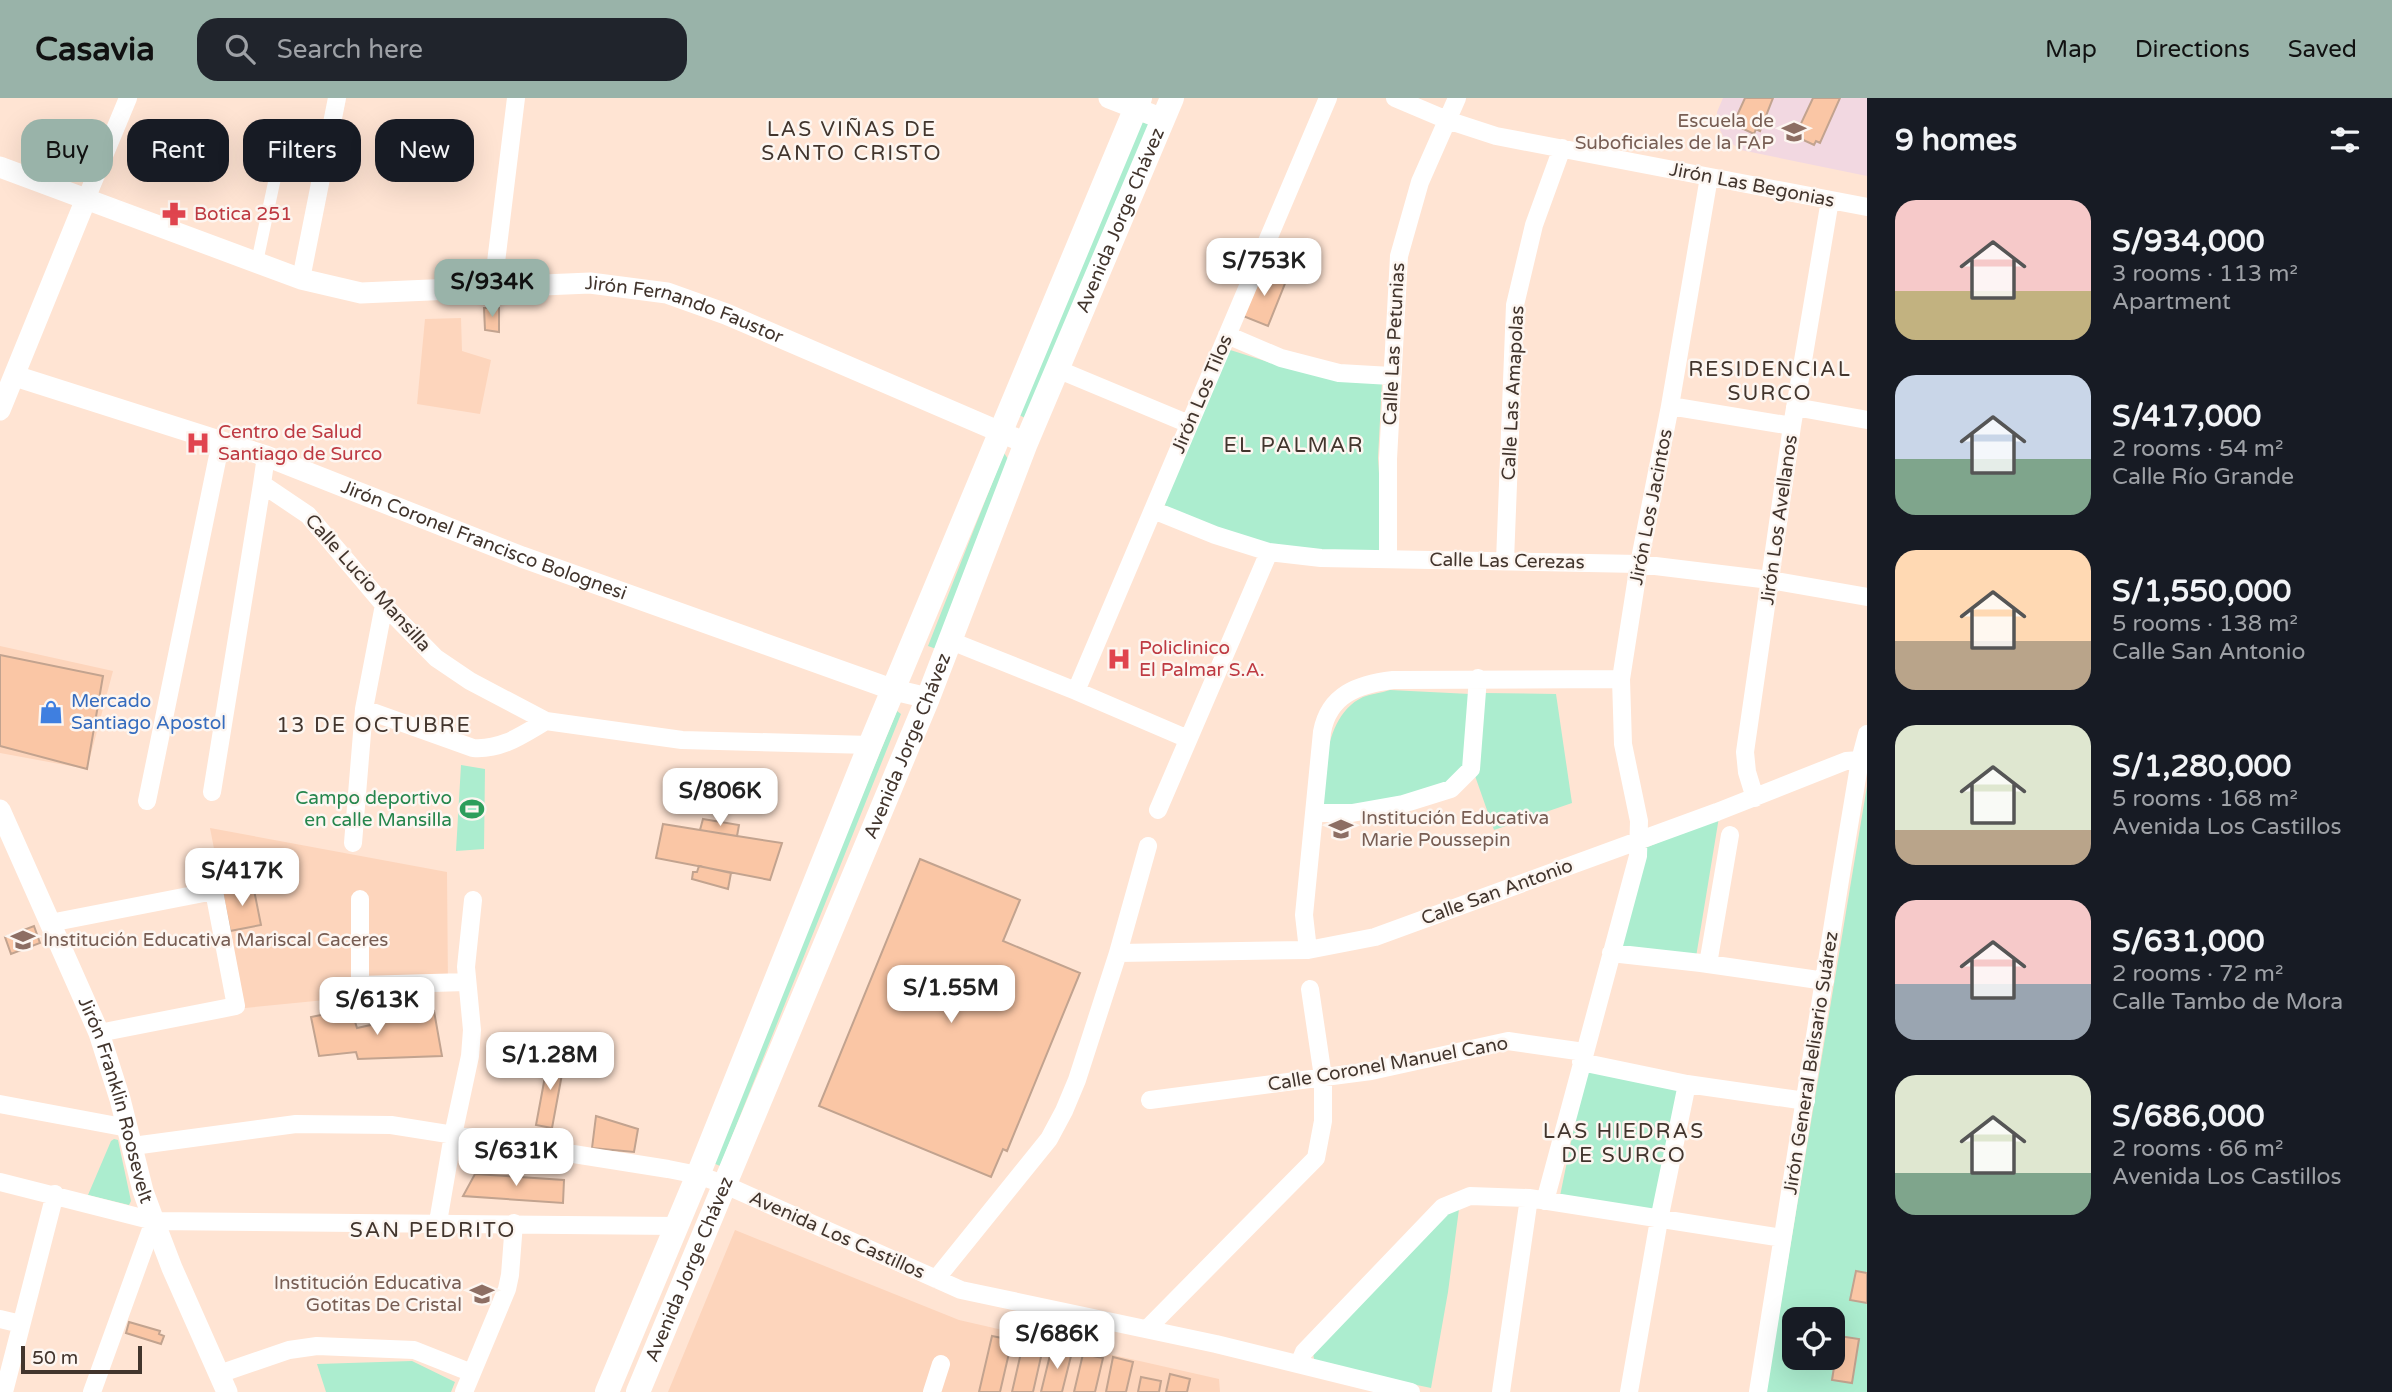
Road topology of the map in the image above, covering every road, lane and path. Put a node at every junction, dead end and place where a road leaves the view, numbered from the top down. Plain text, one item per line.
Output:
1 (128, 98) edge
2 (337, 98) edge
3 (516, 98) edge
4 (1109, 98) edge
5 (1328, 98) edge
6 (1395, 98) edge
7 (1457, 98) edge
8 (1138, 103) edge
9 (1167, 109) edge
10 (1447, 121) junction
11 (1562, 148) junction
12 (0, 167) edge
13 (1709, 177) junction
14 (274, 182) edge
15 (86, 199) junction
16 (1830, 200) junction
17 (1867, 207) edge
18 (257, 262) junction
19 (301, 279) junction
20 (493, 286) junction
21 (1227, 335) junction
22 (1057, 369) junction
23 (7, 374) edge
24 (1391, 376) junction
25 (1670, 406) junction
26 (1796, 407) junction
27 (0, 410) edge
28 (1867, 420) edge
29 (1189, 425) junction
30 (1792, 426) junction
31 (1002, 433) junction
32 (221, 442) junction
33 (1026, 443) junction
34 (266, 456) junction
35 (262, 484) junction
36 (1153, 510) junction
37 (1269, 552) junction
38 (1388, 559) junction
39 (1505, 561) junction
40 (1639, 564) junction
41 (1770, 580) junction
42 (1867, 597) edge
43 (384, 605) junction
44 (951, 641) junction
45 (1478, 678) junction
46 (1621, 679) junction
47 (894, 690) junction
48 (1076, 691) junction
49 (928, 698) junction
50 (364, 709) junction
51 (546, 721) junction
52 (1867, 734) edge
53 (1188, 739) junction
54 (870, 744) junction
55 (1860, 760) junction
56 (212, 792) dead end
57 (1755, 798) junction
58 (147, 801) dead end
59 (0, 810) edge
60 (1158, 810) dead end
61 (1314, 813) junction
62 (1730, 835) dead end
63 (1640, 839) junction
64 (352, 843) dead end
65 (1148, 846) dead end
66 (360, 899) dead end
67 (473, 900) dead end
68 (50, 923) junction
69 (1308, 950) junction
70 (1118, 953) junction
71 (1611, 953) junction
72 (1708, 964) junction
73 (1825, 981) junction
74 (467, 982) junction
75 (1310, 989) dead end
76 (99, 1033) junction
77 (1582, 1057) junction
78 (1323, 1077) junction
79 (1687, 1084) junction
80 (1150, 1100) dead end
81 (1806, 1101) junction
82 (0, 1104) edge
83 (453, 1135) junction
84 (130, 1137) junction
85 (698, 1175) junction
86 (0, 1182) edge
87 (723, 1184) junction
88 (55, 1194) junction
89 (1537, 1199) junction
90 (1659, 1220) junction
91 (154, 1221) junction
92 (438, 1222) junction
93 (514, 1223) junction
94 (677, 1226) junction
95 (1782, 1238) junction
96 (936, 1279) junction
97 (0, 1319) edge
98 (21, 1324) junction
99 (1147, 1329) junction
100 (941, 1364) dead end
101 (1299, 1364) junction
102 (472, 1373) junction
103 (223, 1383) edge
104 (4, 1392) edge
105 (93, 1392) edge
106 (464, 1392) edge
107 (607, 1392) edge
108 (638, 1392) edge
109 (932, 1392) edge
110 (1411, 1392) edge
111 (1501, 1392) edge
112 (1629, 1392) edge
113 (1758, 1392) edge

1 - 15 street
2 - 19 street
3 - 20 street
4 - 8 street
5 - 21 street, Jirón Los Tilos
6 - 10 street, Jirón Las Begonias
7 - 10 street, Calle Las Petunias
8 - 9 street
8 - 31 main road, Avenida Jorge Chávez
9 - 22 main road, Avenida Jorge Chávez
10 - 11 street, Jirón Las Begonias
10 - 24 street, Calle Las Petunias
11 - 13 street, Jirón Las Begonias
11 - 39 street, Calle Las Amapolas
12 - 15 street, Jirón Fernando Faustor
13 - 16 street, Jirón Las Begonias
13 - 25 street, Jirón Los Jacintos
14 - 18 street
15 - 18 street, Jirón Fernando Faustor
15 - 23 street
16 - 17 street, Jirón Las Begonias
16 - 26 street, Jirón Los Avellanos
18 - 19 street, Jirón Fernando Faustor
19 - 20 street, Jirón Fernando Faustor
20 - 31 street, Jirón Fernando Faustor
21 - 24 street
21 - 29 street, Jirón Los Tilos
22 - 29 street
22 - 33 main road, Avenida Jorge Chávez
23 - 27 street
23 - 32 street, Jirón Coronel Francisco Bolognesi
24 - 38 street, Calle Las Petunias
25 - 30 street
25 - 40 street, Jirón Los Jacintos
26 - 28 street
26 - 30 street, Jirón Los Avellanos
29 - 36 street, Jirón Los Tilos
30 - 41 street, Jirón Los Avellanos
31 - 33 street, Jirón Fernando Faustor
31 - 47 main road, Avenida Jorge Chávez
32 - 34 street, Jirón Coronel Francisco Bolognesi
32 - 58 street
33 - 44 main road, Avenida Jorge Chávez
34 - 35 street
34 - 47 street, Jirón Coronel Francisco Bolognesi
35 - 43 street, Calle Lucio Mansilla
35 - 56 street
36 - 37 street, Calle Las Cerezas
36 - 48 street, Jirón Los Tilos
37 - 38 street, Calle Las Cerezas
37 - 53 street
38 - 39 street, Calle Las Cerezas
39 - 40 street, Calle Las Cerezas
40 - 41 street, Calle Las Cerezas
40 - 46 street, Jirón Los Jacintos
41 - 42 street, Calle Las Cerezas
41 - 57 street, Jirón Los Avellanos
43 - 50 street
43 - 51 street, Calle Lucio Mansilla
44 - 48 street
44 - 49 main road, Avenida Jorge Chávez
45 - 46 street
45 - 61 street
45 - 61 street
46 - 63 street, Jirón Los Jacintos
47 - 49 street, Jirón Coronel Francisco Bolognesi
47 - 54 main road, Avenida Jorge Chávez
48 - 53 street
49 - 87 main road, Avenida Jorge Chávez
50 - 51 street
50 - 64 street
51 - 54 street, Calle Lucio Mansilla
52 - 55 street, Jirón General Belisario Suárez
53 - 60 street
54 - 85 main road, Avenida Jorge Chávez
55 - 57 street, Calle San Antonio
55 - 73 street, Jirón General Belisario Suárez
57 - 63 street, Calle San Antonio
59 - 68 street, Jirón Franklin Roosevelt
61 - 69 street
62 - 72 street
63 - 69 street, Calle San Antonio
63 - 71 street, Jirón Los Jacintos
65 - 70 street
66 - 74 street
67 - 74 street
68 - 76 street, Jirón Franklin Roosevelt
68 - 76 street
69 - 70 street, Calle San Antonio
70 - 96 street
71 - 72 street
71 - 77 street, Jirón Los Jacintos
72 - 73 street
73 - 81 street, Jirón General Belisario Suárez
74 - 83 street
75 - 78 street
76 - 84 street, Jirón Franklin Roosevelt
77 - 78 street, Calle Coronel Manuel Cano
77 - 79 street, Calle Coronel Manuel Cano
77 - 89 street, Jirón Los Jacintos
78 - 80 street, Calle Coronel Manuel Cano
78 - 99 street
79 - 81 street, Calle Coronel Manuel Cano
79 - 90 street
81 - 95 street, Jirón General Belisario Suárez
82 - 84 street, Avenida Los Castillos
83 - 84 street, Avenida Los Castillos
83 - 85 street, Avenida Los Castillos
83 - 92 street
84 - 91 street, Jirón Franklin Roosevelt
85 - 87 street, Avenida Los Castillos
85 - 94 main road, Avenida Jorge Chávez
86 - 88 street
87 - 96 street, Avenida Los Castillos
87 - 108 main road, Avenida Jorge Chávez
88 - 91 street
88 - 98 street
89 - 90 street
89 - 101 street
89 - 111 street, Jirón Los Jacintos
90 - 95 street
90 - 112 street
91 - 92 street
91 - 103 street, Jirón Franklin Roosevelt
91 - 105 street
92 - 93 street
93 - 94 street
93 - 102 street
94 - 107 main road, Avenida Jorge Chávez
95 - 113 street, Jirón General Belisario Suárez
96 - 99 street, Avenida Los Castillos
97 - 98 street
98 - 104 street
99 - 101 street, Avenida Los Castillos
100 - 109 street
101 - 110 street, Avenida Los Castillos
102 - 103 street
102 - 106 street

